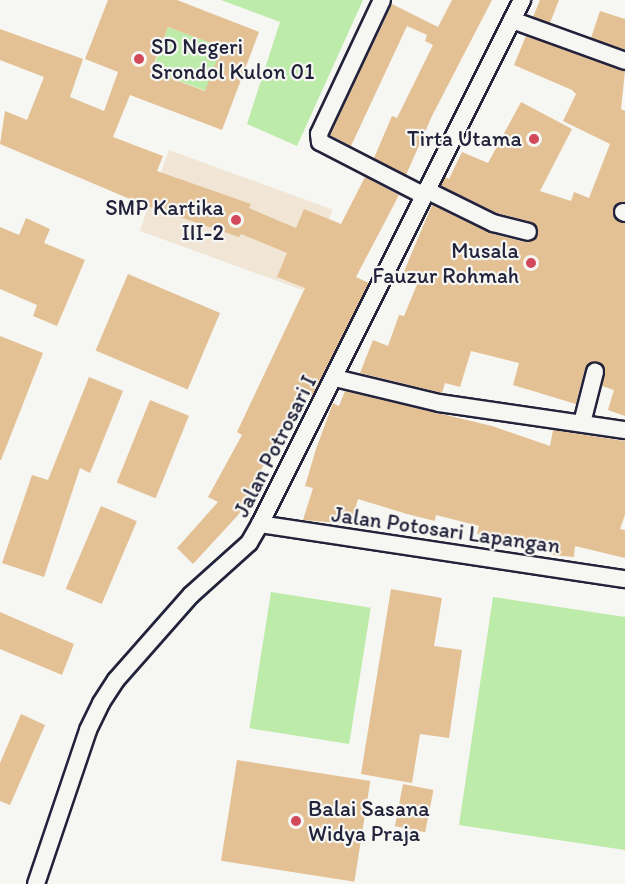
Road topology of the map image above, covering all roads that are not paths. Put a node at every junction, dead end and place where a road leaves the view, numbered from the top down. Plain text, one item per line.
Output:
1 (382, 0) edge
2 (522, 0) edge
3 (512, 20) junction
4 (625, 61) edge
5 (424, 193) junction
6 (528, 232) dead end
7 (596, 372) dead end
8 (335, 378) junction
9 (582, 423) junction
10 (625, 430) edge
11 (260, 524) junction
12 (625, 579) edge
13 (36, 884) edge

1 - 5 street
2 - 3 street, Jalan Potrosari I
3 - 4 street
3 - 5 street, Jalan Potrosari I
5 - 6 street
5 - 8 street, Jalan Potrosari I
7 - 9 street
8 - 9 street
8 - 11 street, Jalan Potrosari I
9 - 10 street
11 - 12 street, Jalan Potosari Lapangan
11 - 13 street, Jalan Potrosari I

